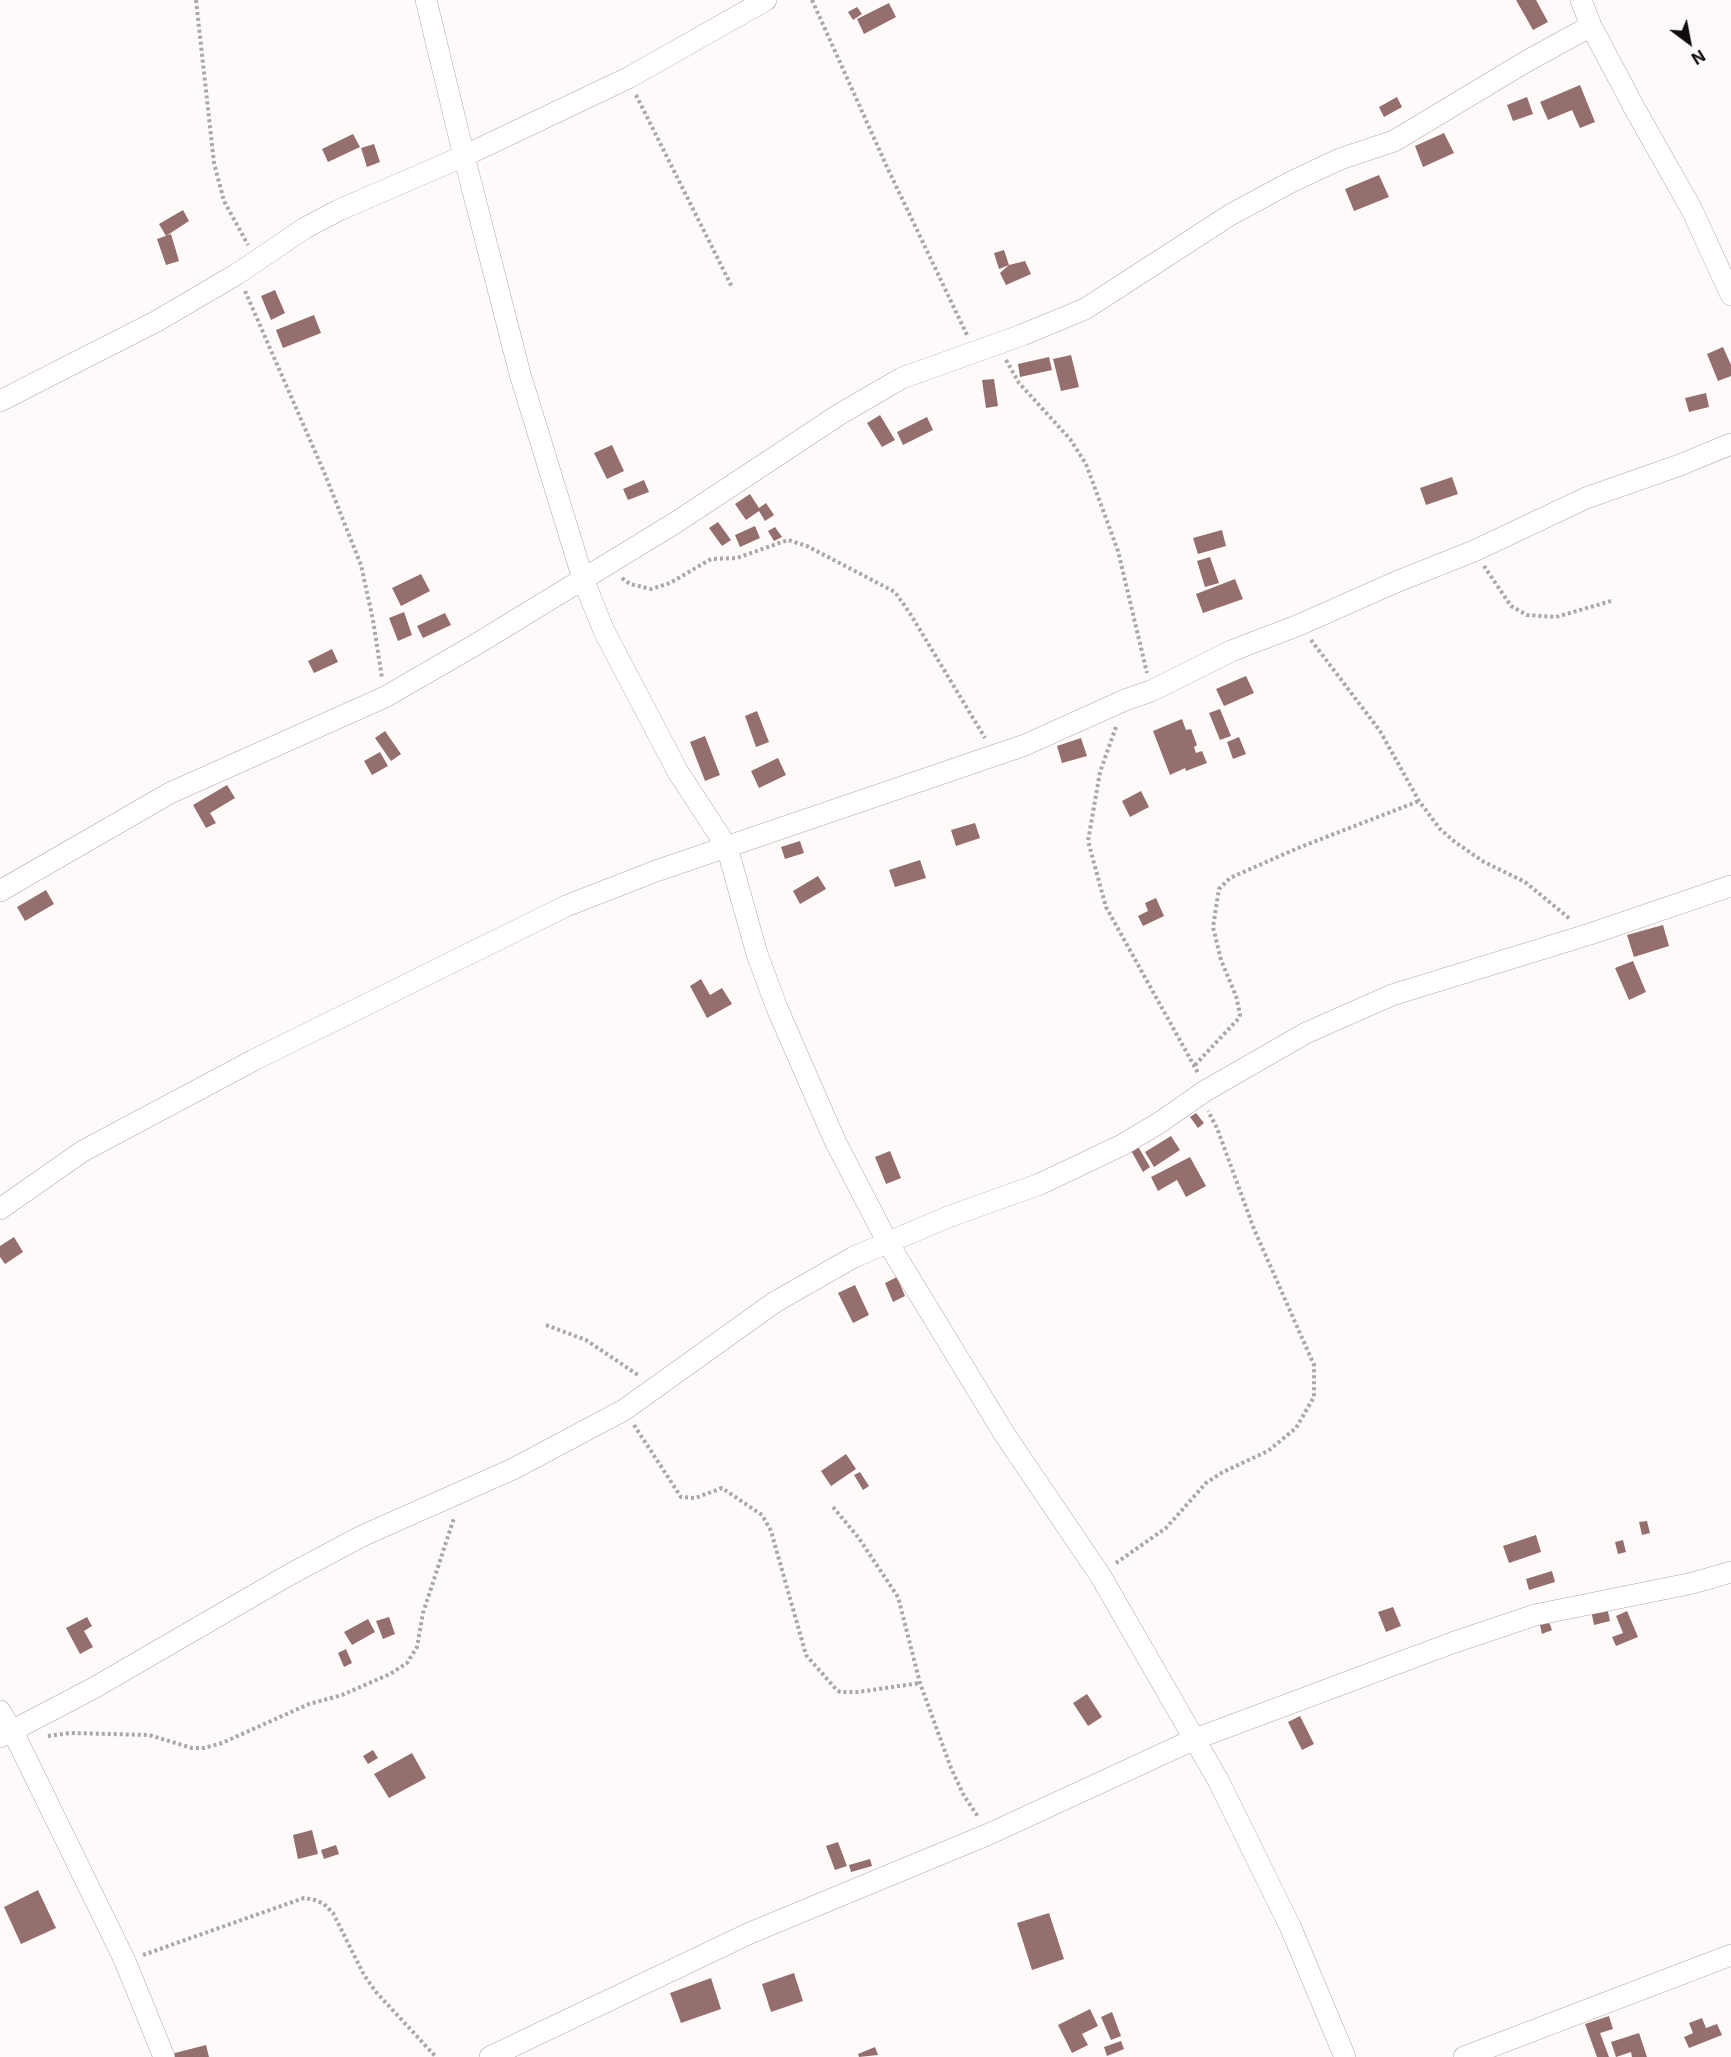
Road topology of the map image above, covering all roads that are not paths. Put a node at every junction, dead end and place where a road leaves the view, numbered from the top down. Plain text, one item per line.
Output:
1 (426, 0) edge
2 (766, 0) edge
3 (1581, 0) edge
4 (1591, 26) junction
5 (464, 156) junction
6 (1731, 296) edge
7 (0, 401) edge
8 (1731, 444) edge
9 (582, 579) junction
10 (727, 847) junction
11 (1731, 886) edge
12 (0, 891) edge
13 (0, 1209) edge
14 (888, 1243) junction
15 (1731, 1572) edge
16 (0, 1711) edge
17 (10, 1737) edge
18 (1195, 1739) junction
19 (1731, 1955) edge
20 (515, 2051) edge
21 (164, 2057) edge
22 (490, 2057) edge
23 (1345, 2057) edge
24 (1464, 2057) edge

1 - 5 street
2 - 5 street
3 - 4 street
4 - 6 street
4 - 9 street
5 - 7 street
5 - 9 street
8 - 10 street
9 - 10 street
9 - 12 street
10 - 13 street
10 - 14 street
11 - 14 street
14 - 17 street
14 - 18 street
15 - 18 street
16 - 17 street
17 - 21 street
18 - 20 street
18 - 23 street
19 - 24 street
20 - 22 street

